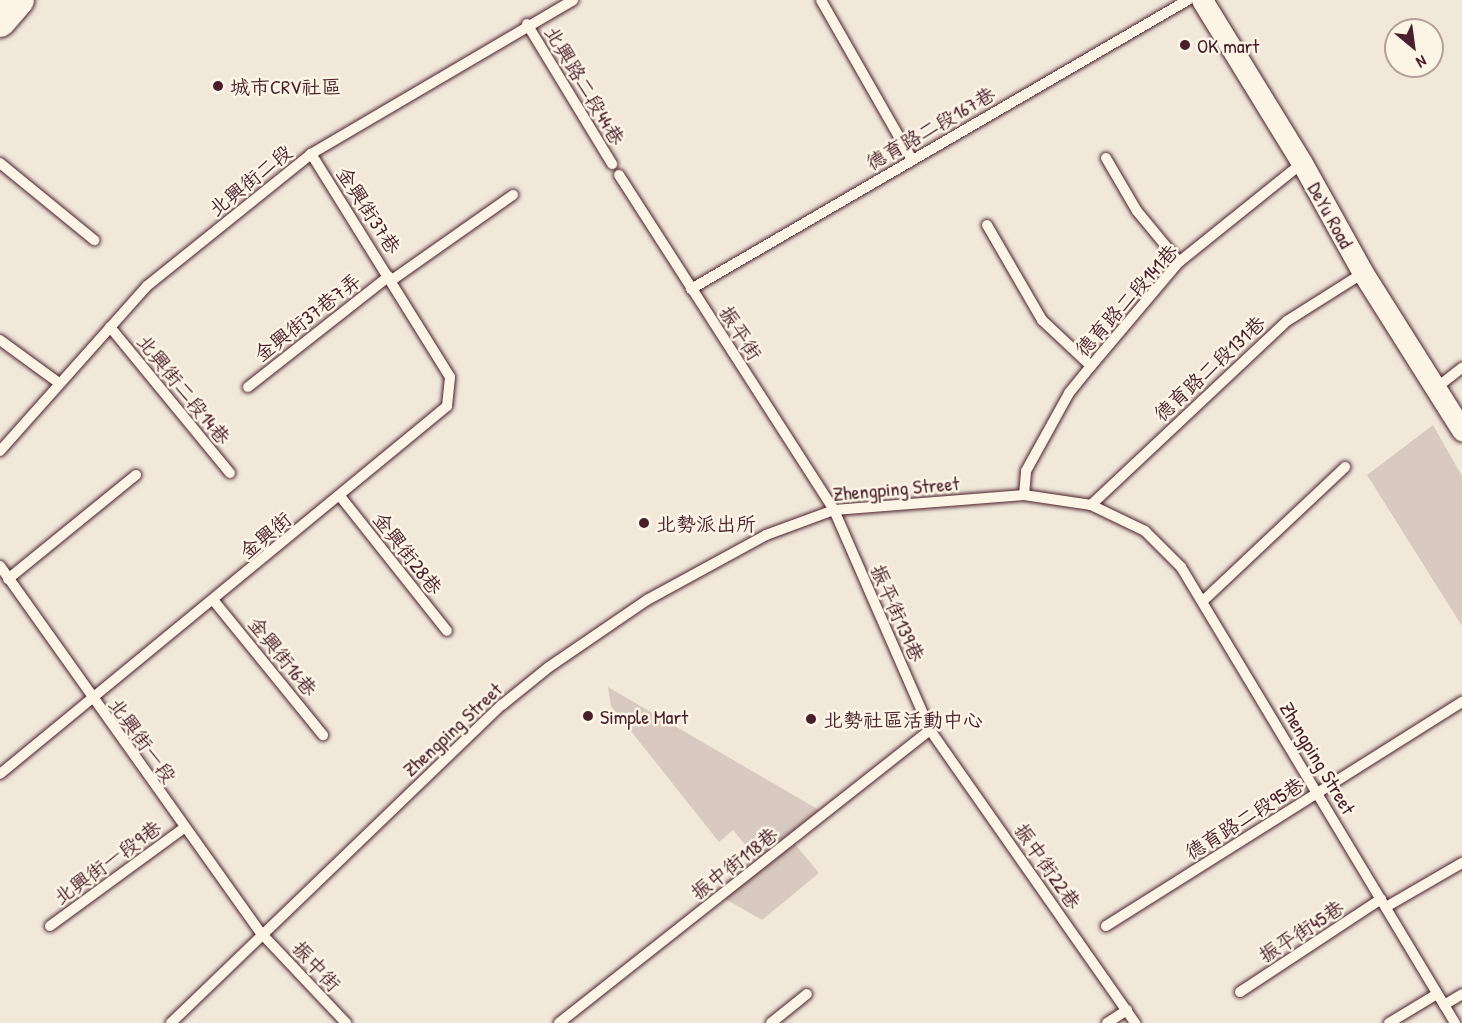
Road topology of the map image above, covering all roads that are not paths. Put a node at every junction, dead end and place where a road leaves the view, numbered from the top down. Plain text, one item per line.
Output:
1 (19, 0) edge
2 (573, 0) edge
3 (821, 0) edge
4 (1188, 0) edge
5 (1202, 0) edge
6 (0, 22) edge
7 (527, 24) junction
8 (311, 154) junction
9 (1106, 158) dead end
10 (911, 159) junction
11 (0, 163) edge
12 (1302, 163) junction
13 (612, 164) dead end
14 (618, 175) dead end
15 (513, 195) dead end
16 (987, 225) dead end
17 (94, 240) dead end
18 (1179, 262) junction
19 (1363, 273) junction
20 (393, 281) junction
21 (691, 289) junction
22 (111, 327) junction
23 (0, 340) edge
24 (1091, 366) junction
25 (1462, 368) edge
26 (59, 383) junction
27 (248, 387) dead end
28 (1436, 388) junction
29 (1462, 430) edge
30 (0, 451) edge
31 (1345, 467) dead end
32 (230, 473) dead end
33 (136, 475) dead end
34 (1024, 495) junction
35 (340, 496) junction
36 (1091, 505) junction
37 (834, 510) junction
38 (0, 566) edge
39 (8, 579) junction
40 (1204, 600) junction
41 (214, 601) junction
42 (447, 632) dead end
43 (90, 697) junction
44 (1462, 702) edge
45 (930, 730) junction
46 (323, 735) dead end
47 (0, 774) edge
48 (1318, 792) junction
49 (184, 828) junction
50 (1462, 863) edge
51 (1383, 903) junction
52 (50, 926) dead end
53 (1106, 926) dead end
54 (261, 933) junction
55 (1240, 992) dead end
56 (807, 994) dead end
57 (1437, 994) junction
58 (1462, 994) edge
59 (1444, 1005) junction
60 (1127, 1010) junction
61 (171, 1023) edge
62 (346, 1023) edge
63 (559, 1023) edge
64 (771, 1023) edge
65 (1107, 1023) edge
66 (1135, 1023) edge
67 (1389, 1023) edge
68 (1455, 1023) edge

1 - 6 main road
2 - 7 lane, 北興街二段
3 - 10 lane
4 - 10 lane, 德育路二段167巷
5 - 12 street, DeYu Road
7 - 8 lane, 北興街二段
7 - 13 lane, 北興路二段44巷
8 - 20 lane, 金興街37巷
8 - 22 lane, 北興街二段
9 - 18 lane
10 - 21 lane, 德育路二段167巷
11 - 17 lane
12 - 18 lane, 德育路二段141巷
12 - 19 street, DeYu Road
14 - 21 lane, 振平街
15 - 20 lane, 金興街37巷7弄
16 - 24 lane
18 - 24 lane, 德育路二段141巷
19 - 28 street, DeYu Road
19 - 36 lane, 德育路二段131巷
20 - 27 lane, 金興街37巷7弄
20 - 35 lane, 金興街
21 - 37 lane, 振平街
22 - 26 lane, 北興街二段
22 - 32 lane, 北興街二段14巷
23 - 26 lane
24 - 34 lane, 德育路二段141巷
25 - 28 lane
26 - 30 lane, 北興街二段
28 - 29 street, DeYu Road
31 - 40 lane
33 - 39 lane
34 - 36 lane, Zhengping Street
34 - 37 lane, Zhengping Street
35 - 41 lane, 金興街
35 - 42 lane, 金興街28巷
36 - 40 lane, Zhengping Street
37 - 45 lane, 振平街139巷
37 - 54 lane, Zhengping Street
38 - 39 lane, 北興街一段
39 - 43 lane, 北興街一段
40 - 48 lane, Zhengping Street
41 - 43 lane, 金興街
41 - 46 lane, 金興街16巷
43 - 47 lane, 金興街
43 - 49 lane, 北興街一段
44 - 48 lane, 德育路二段95巷
45 - 60 lane, 振中街22巷
45 - 63 lane, 振中街118巷
48 - 51 lane, Zhengping Street
48 - 53 lane, 德育路二段95巷
49 - 52 lane, 北興街一段9巷
49 - 54 lane, 北興街一段
50 - 51 lane, 振平街45巷
51 - 55 lane, 振平街45巷
51 - 57 lane, Zhengping Street
54 - 61 lane, Zhengping Street
54 - 62 lane, 振中街
56 - 64 lane
57 - 59 lane, Zhengping Street
57 - 67 lane
58 - 59 lane
59 - 68 lane, Zhengping Street
60 - 65 lane
60 - 66 lane, 振中街22巷

